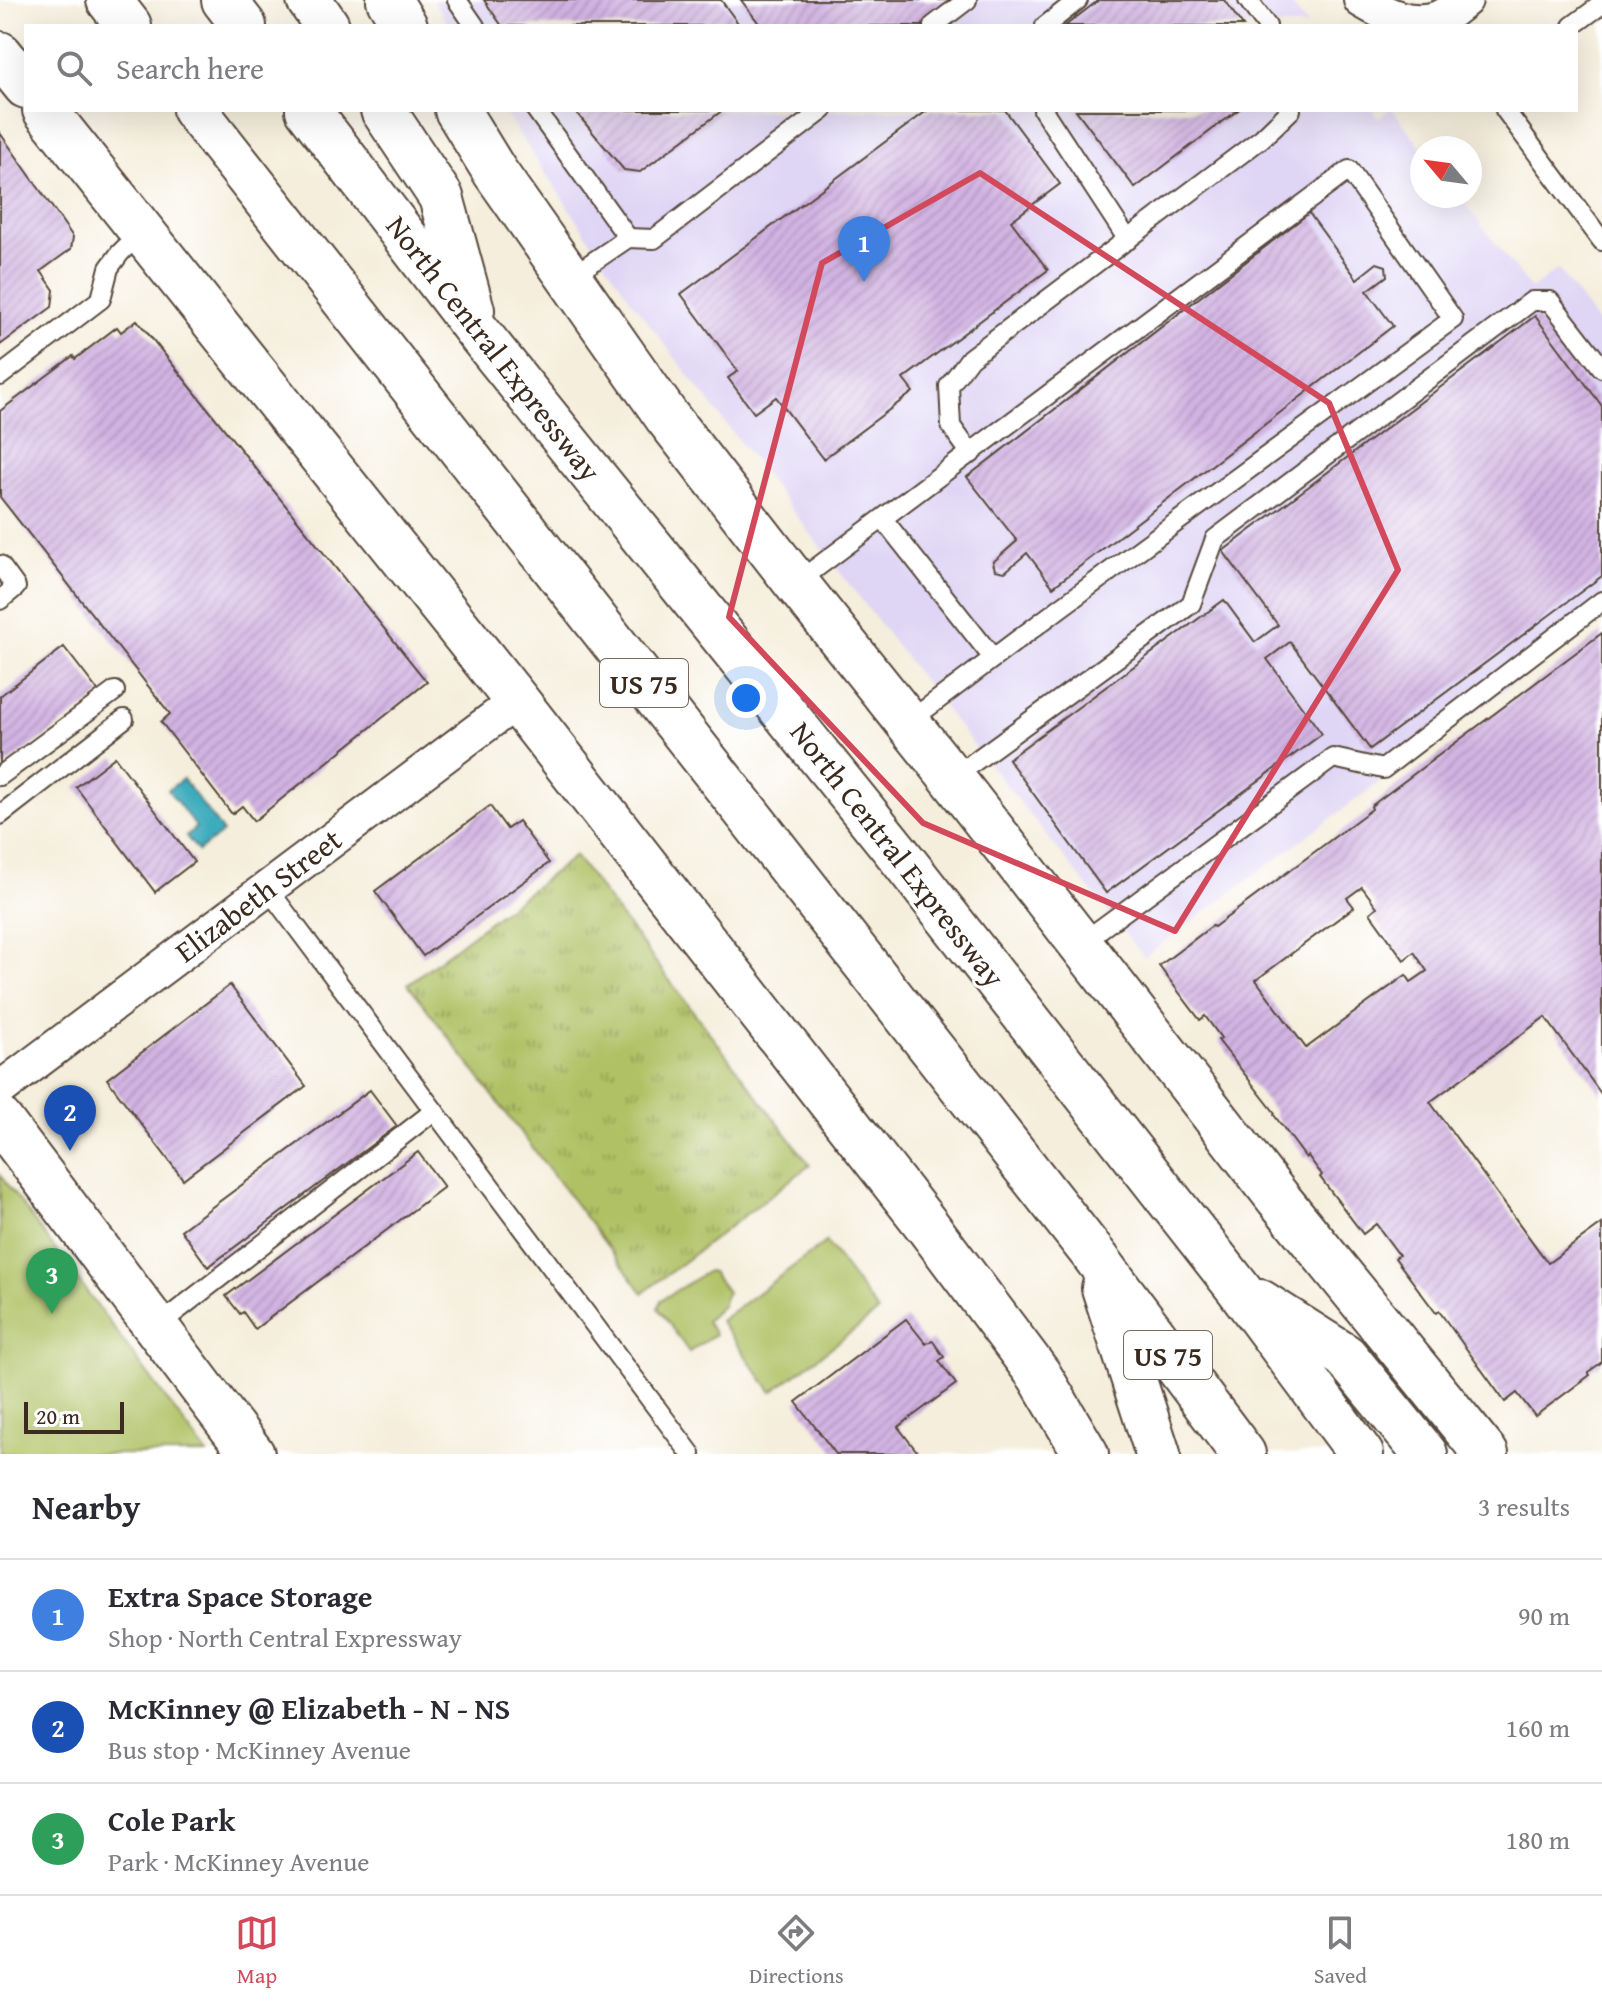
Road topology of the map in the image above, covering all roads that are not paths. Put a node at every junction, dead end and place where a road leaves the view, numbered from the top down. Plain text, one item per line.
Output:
1 (109, 0) edge
2 (224, 0) edge
3 (309, 0) edge
4 (389, 0) edge
5 (457, 0) edge
6 (967, 0) edge
7 (1078, 0) edge
8 (1248, 0) edge
9 (1602, 4) edge
10 (1371, 7) edge
11 (1450, 15) edge
12 (127, 24) edge
13 (242, 24) edge
14 (326, 24) edge
15 (404, 24) edge
16 (474, 24) edge
17 (936, 24) edge
18 (1048, 24) edge
19 (1266, 24) edge
20 (1575, 24) edge
21 (0, 54) edge
22 (24, 84) edge
23 (47, 112) edge
24 (197, 112) edge
25 (310, 112) edge
26 (384, 112) edge
27 (458, 112) edge
28 (537, 112) edge
29 (820, 112) edge
30 (1044, 112) edge
31 (1289, 112) edge
32 (1506, 112) edge
33 (142, 231) junction
34 (628, 238) junction
35 (1128, 240) junction
36 (1602, 241) edge
37 (569, 278) junction
38 (477, 331) junction
39 (1602, 368) edge
40 (0, 376) edge
41 (971, 454) junction
42 (883, 519) junction
43 (0, 565) edge
44 (796, 583) junction
45 (0, 600) edge
46 (1602, 601) edge
47 (993, 658) junction
48 (115, 691) dead end
49 (517, 701) junction
50 (124, 719) dead end
51 (907, 723) junction
52 (0, 776) edge
53 (952, 778) junction
54 (0, 815) edge
55 (268, 889) junction
56 (1080, 944) junction
57 (0, 1089) edge
58 (434, 1111) junction
59 (0, 1120) edge
60 (1094, 1255) junction
61 (1238, 1288) junction
62 (156, 1327) junction
63 (252, 1454) edge
64 (691, 1454) edge
65 (1086, 1454) edge
66 (1158, 1454) edge
67 (1243, 1454) edge
68 (1361, 1454) edge
69 (1425, 1454) edge
70 (1486, 1454) edge

1 - 12 main road
2 - 13 main road
3 - 14 main road
4 - 15 main road
5 - 16 lane
6 - 17 lane
7 - 18 lane
8 - 19 lane
9 - 20 lane
10 - 11 street
21 - 22 main road
23 - 33 main road
24 - 60 main road, US 75
25 - 38 main road, North Central Expressway / US 75
26 - 38 main road
27 - 37 main road
28 - 34 lane
29 - 34 lane
30 - 35 lane
31 - 35 lane
32 - 36 lane
33 - 40 lane
33 - 49 main road
34 - 37 lane
35 - 41 lane
37 - 44 main road
38 - 61 main road, North Central Expressway / US 75
39 - 53 lane
41 - 42 lane
41 - 47 lane
42 - 44 lane
42 - 47 lane
43 - 45 lane
44 - 51 main road
46 - 56 lane
47 - 51 lane
48 - 52 lane
49 - 55 street, Elizabeth Street
49 - 65 main road
50 - 54 lane
51 - 53 main road
53 - 56 main road
55 - 57 street, Elizabeth Street
55 - 58 lane
56 - 70 main road
58 - 62 lane
58 - 64 lane
59 - 62 main road
60 - 66 main road
60 - 67 main road, US 75
61 - 68 main road, North Central Expressway / US 75
61 - 69 main road
62 - 63 main road

